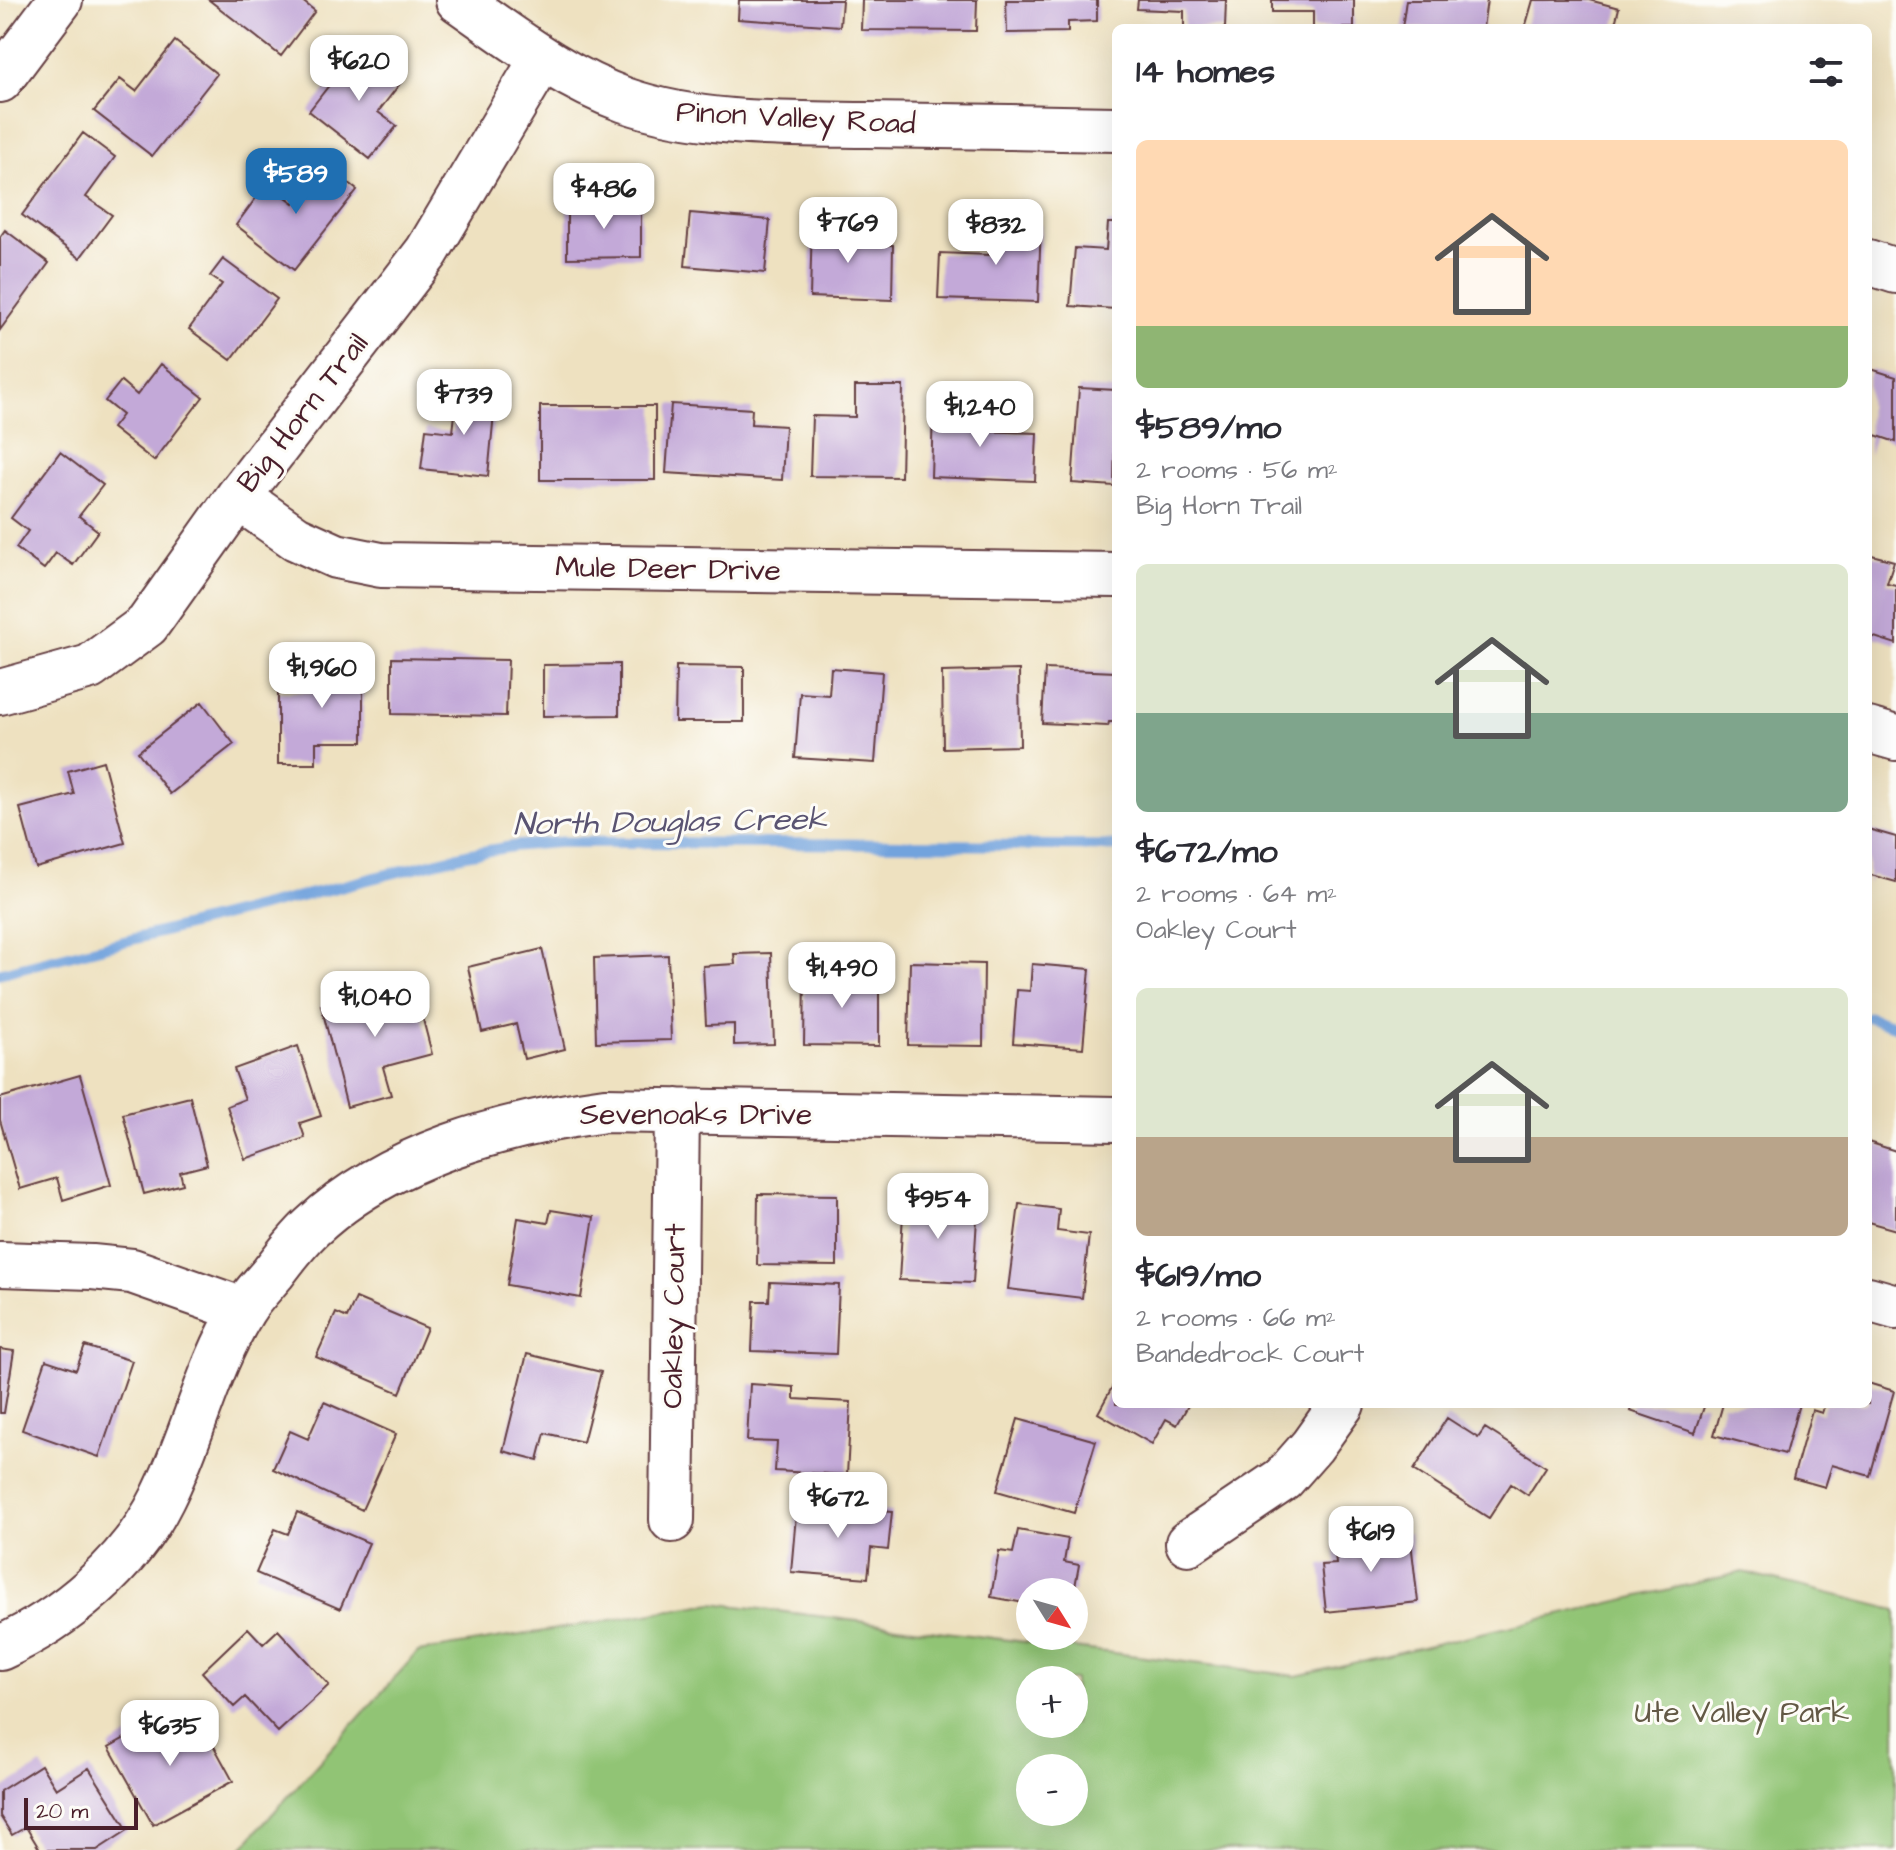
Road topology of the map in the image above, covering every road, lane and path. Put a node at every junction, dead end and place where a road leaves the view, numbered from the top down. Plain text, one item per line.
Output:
1 (60, 0) edge
2 (458, 0) edge
3 (542, 59) junction
4 (0, 80) edge
5 (1112, 129) edge
6 (1872, 263) edge
7 (1896, 271) edge
8 (238, 497) junction
9 (1112, 575) edge
10 (0, 692) edge
11 (1872, 731) edge
12 (1896, 738) edge
13 (677, 1111) junction
14 (1112, 1119) edge
15 (0, 1264) edge
16 (1872, 1300) edge
17 (1896, 1307) edge
18 (243, 1310) junction
19 (1339, 1408) edge
20 (672, 1520) dead end
21 (1188, 1543) dead end
22 (0, 1648) edge

1 - 4 street
2 - 3 street, Pinon Valley Road
3 - 5 street, Pinon Valley Road
3 - 8 street, Big Horn Trail
6 - 7 street
8 - 9 street, Mule Deer Drive
8 - 10 street, Big Horn Trail
11 - 12 street
13 - 14 street, Sevenoaks Drive
13 - 18 street, Sevenoaks Drive
13 - 20 street, Oakley Court
15 - 18 street
16 - 17 street
18 - 22 street, Sevenoaks Drive
19 - 21 street

